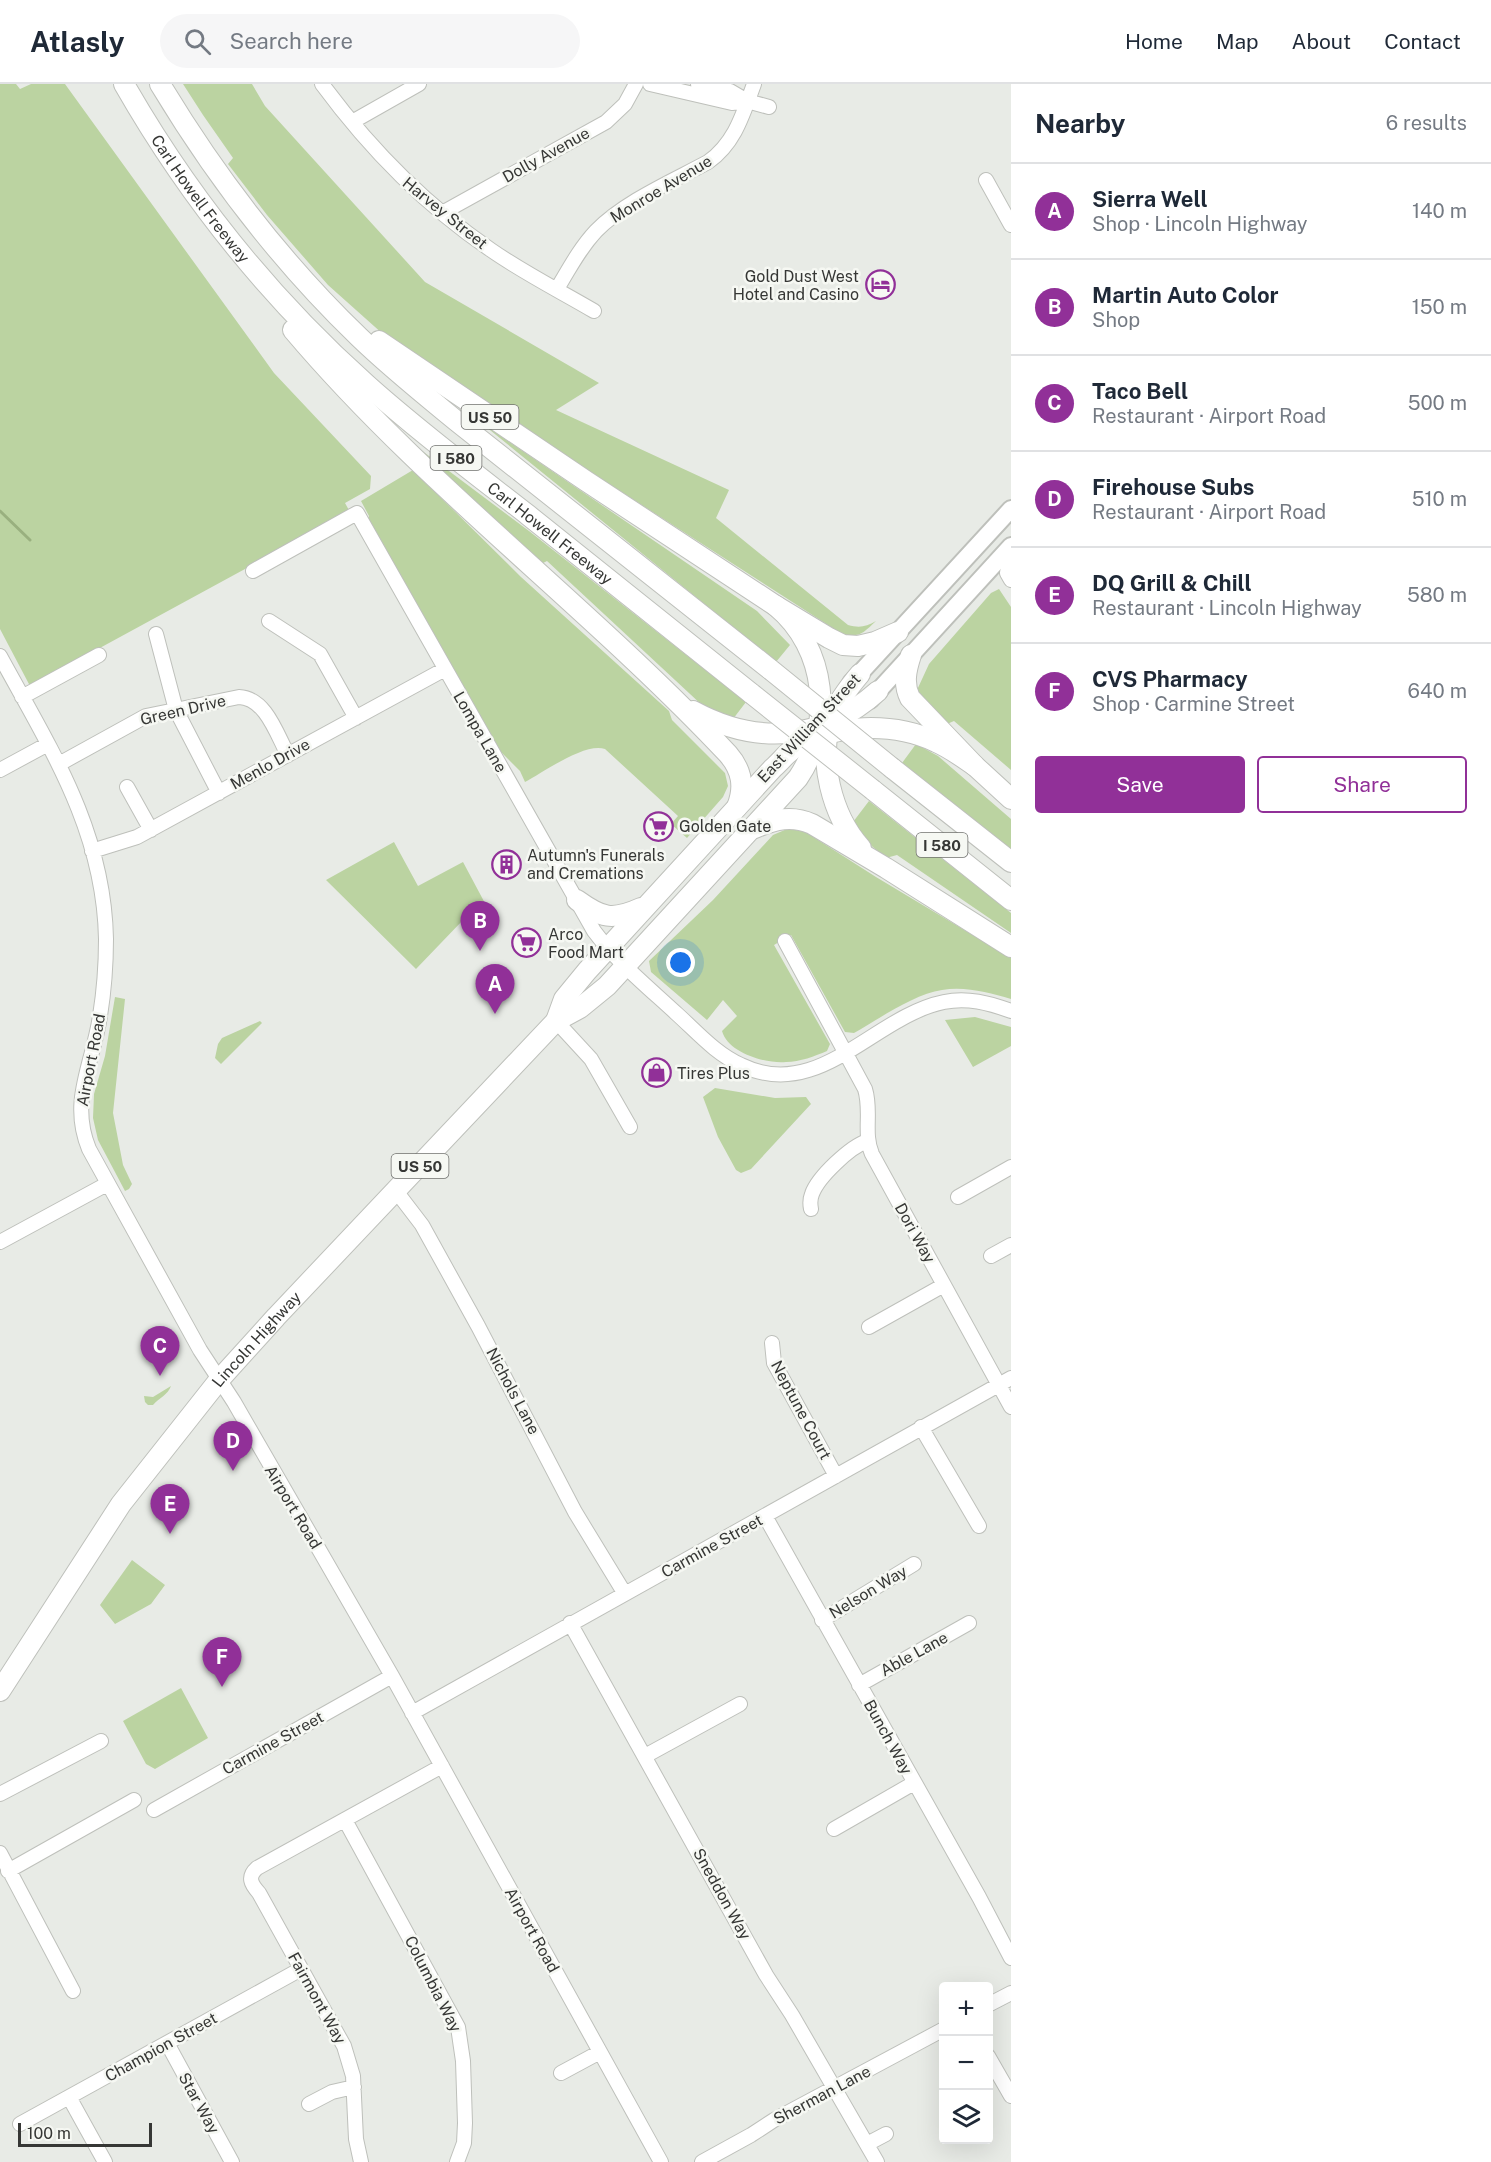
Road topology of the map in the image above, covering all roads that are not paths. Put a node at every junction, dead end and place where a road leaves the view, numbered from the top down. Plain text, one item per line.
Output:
1 (124, 84) edge
2 (160, 84) edge
3 (322, 84) edge
4 (419, 84) edge
5 (636, 84) edge
6 (650, 84) edge
7 (698, 84) edge
8 (754, 84) edge
9 (747, 101) junction
10 (769, 107) dead end
11 (352, 122) junction
12 (986, 180) dead end
13 (191, 189) junction
14 (442, 213) junction
15 (1011, 225) edge
16 (302, 278) junction
17 (557, 289) junction
18 (594, 311) dead end
19 (1011, 509) edge
20 (1011, 548) edge
21 (253, 571) dead end
22 (1009, 577) edge
23 (982, 578) junction
24 (776, 606) junction
25 (268, 621) dead end
26 (897, 632) junction
27 (156, 634) dead end
28 (99, 655) dead end
29 (911, 655) junction
30 (0, 656) edge
31 (445, 669) junction
32 (860, 674) joint
33 (878, 692) joint
34 (22, 697) junction
35 (675, 701) junction
36 (176, 710) junction
37 (356, 718) junction
38 (824, 731) junction
39 (48, 744) junction
40 (288, 755) junction
41 (59, 764) junction
42 (975, 766) junction
43 (0, 770) edge
44 (127, 787) dead end
45 (219, 793) junction
46 (1011, 799) edge
47 (737, 807) junction
48 (151, 830) junction
49 (750, 830) junction
50 (92, 851) junction
51 (1011, 861) edge
52 (886, 868) junction
53 (668, 883) junction
54 (577, 900) junction
55 (1011, 900) edge
56 (646, 906) junction
57 (785, 941) dead end
58 (1011, 947) edge
59 (608, 948) junction
60 (626, 966) junction
61 (1011, 1011) edge
62 (556, 1021) junction
63 (846, 1052) junction
64 (630, 1127) dead end
65 (867, 1141) junction
66 (1011, 1167) edge
67 (107, 1184) junction
68 (396, 1191) junction
69 (958, 1197) dead end
70 (811, 1209) dead end
71 (2, 1237) edge
72 (1011, 1245) edge
73 (992, 1256) dead end
74 (944, 1285) junction
75 (869, 1326) dead end
76 (772, 1343) dead end
77 (219, 1380) junction
78 (1005, 1381) edge
79 (1011, 1407) edge
80 (921, 1427) junction
81 (836, 1476) junction
82 (765, 1516) junction
83 (979, 1526) dead end
84 (914, 1564) dead end
85 (625, 1594) junction
86 (822, 1620) junction
87 (570, 1623) junction
88 (969, 1623) dead end
89 (392, 1676) junction
90 (859, 1684) junction
91 (0, 1691) edge
92 (740, 1704) dead end
93 (412, 1713) junction
94 (101, 1741) dead end
95 (645, 1756) junction
96 (442, 1766) junction
97 (914, 1783) junction
98 (0, 1794) edge
99 (135, 1800) dead end
100 (154, 1810) dead end
101 (345, 1820) junction
102 (834, 1829) dead end
103 (0, 1853) edge
104 (8, 1871) junction
105 (1011, 1958) edge
106 (301, 1969) junction
107 (73, 1991) dead end
108 (1011, 1993) edge
109 (993, 2002) edge
110 (939, 2032) edge
111 (167, 2043) junction
112 (600, 2052) junction
113 (993, 2065) edge
114 (561, 2073) dead end
115 (354, 2087) junction
116 (835, 2089) junction
117 (69, 2097) junction
118 (1011, 2097) edge
119 (309, 2104) dead end
120 (20, 2124) dead end
121 (886, 2134) dead end
122 (867, 2144) junction
123 (105, 2162) edge
124 (232, 2162) edge
125 (361, 2162) edge
126 (457, 2162) edge
127 (661, 2162) edge
128 (702, 2162) edge
129 (877, 2162) edge

1 - 13 highway, Carl Howell Freeway / I 580
2 - 16 highway, Carl Howell Freeway / I 580
3 - 11 street, Harvey Street
4 - 11 street
5 - 14 street, Dolly Avenue
6 - 9 street
7 - 9 street
8 - 9 street, Monroe Avenue
9 - 10 street
9 - 17 street, Monroe Avenue
11 - 14 street, Harvey Street
12 - 15 street
13 - 35 highway
13 - 55 highway, Carl Howell Freeway / I 580, bridge
14 - 17 street, Harvey Street
16 - 24 highway, US 50
16 - 51 highway, Carl Howell Freeway / I 580, bridge
17 - 18 street, Harvey Street
19 - 26 main road, East William Street
20 - 22 street
20 - 23 main road, East William Street
21 - 31 street, Lompa Lane
22 - 23 street
23 - 29 main road, East William Street
24 - 26 highway
24 - 38 highway, US 50
25 - 37 street
26 - 32 main road, East William Street
27 - 36 street
28 - 34 street
29 - 33 main road, East William Street
29 - 42 highway
30 - 34 street, Airport Road
31 - 37 street, Menlo Drive
31 - 54 street, Lompa Lane
32 - 38 highway
33 - 38 highway, East William Street
34 - 39 street, Airport Road
35 - 38 highway
35 - 47 highway
36 - 40 street, Green Drive
36 - 41 street, Green Drive
36 - 45 street
37 - 40 street, Menlo Drive
38 - 42 highway
38 - 47 highway, East William Street
38 - 49 highway, East William Street / US 50
38 - 52 highway
39 - 41 street, Airport Road
39 - 43 street
40 - 45 street, Menlo Drive
41 - 50 street, Airport Road
42 - 46 highway
44 - 48 street
45 - 48 street, Menlo Drive
47 - 53 highway, East William Street / US 50
48 - 50 street, Menlo Drive
49 - 52 highway
49 - 60 highway, East William Street / US 50
50 - 67 street, Airport Road
52 - 58 highway
53 - 56 highway, East William Street / US 50
53 - 60 highway
54 - 56 highway
54 - 59 street, Lompa Lane
56 - 59 highway, East William Street / US 50
57 - 63 street, Dori Way
59 - 60 street, Lompa Lane
59 - 62 highway, Lincoln Highway / US 50
60 - 62 highway, Lincoln Highway / US 50
60 - 63 street, Lompa Lane
61 - 63 street, Lompa Lane
62 - 64 street
62 - 68 highway, Lincoln Highway / US 50
63 - 65 street, Dori Way
65 - 70 street
65 - 74 street, Dori Way
66 - 69 street
67 - 71 street
67 - 77 street, Airport Road
68 - 77 highway, Lincoln Highway / US 50
68 - 85 street, Nichols Lane
72 - 73 street
74 - 75 street
74 - 78 street, Dori Way
76 - 81 street, Neptune Court
77 - 89 street, Airport Road
77 - 91 highway, Lincoln Highway / US 50
78 - 79 street, Dori Way
78 - 80 street, Carmine Street
80 - 81 street, Carmine Street
80 - 83 street
81 - 82 street, Carmine Street
82 - 85 street, Carmine Street
82 - 86 street, Bunch Way
84 - 86 street, Nelson Way
85 - 87 street, Carmine Street
86 - 90 street, Bunch Way
87 - 93 street, Carmine Street
87 - 95 street, Sneddon Way
88 - 90 street, Able Lane
89 - 93 street, Airport Road
89 - 100 street, Carmine Street
90 - 97 street, Bunch Way
92 - 95 street
93 - 96 street, Airport Road
94 - 98 street
95 - 116 street, Sneddon Way
96 - 101 street
96 - 112 street, Airport Road
97 - 102 street
97 - 105 street, Bunch Way
99 - 104 street
101 - 106 street, Fairmont Way
101 - 126 street, Columbia Way
103 - 104 street
104 - 107 street
106 - 111 street, Champion Street
106 - 115 street, Fairmont Way
108 - 109 street
110 - 116 street, Sherman Lane
111 - 117 street, Champion Street
111 - 124 street, Star Way
112 - 114 street
112 - 127 street, Airport Road
113 - 118 street
115 - 119 street
115 - 125 street, Fairmont Way
116 - 122 street, Sneddon Way
116 - 128 street, Sherman Lane
117 - 120 street, Champion Street
117 - 123 street
121 - 122 street
122 - 129 street, Sneddon Way

